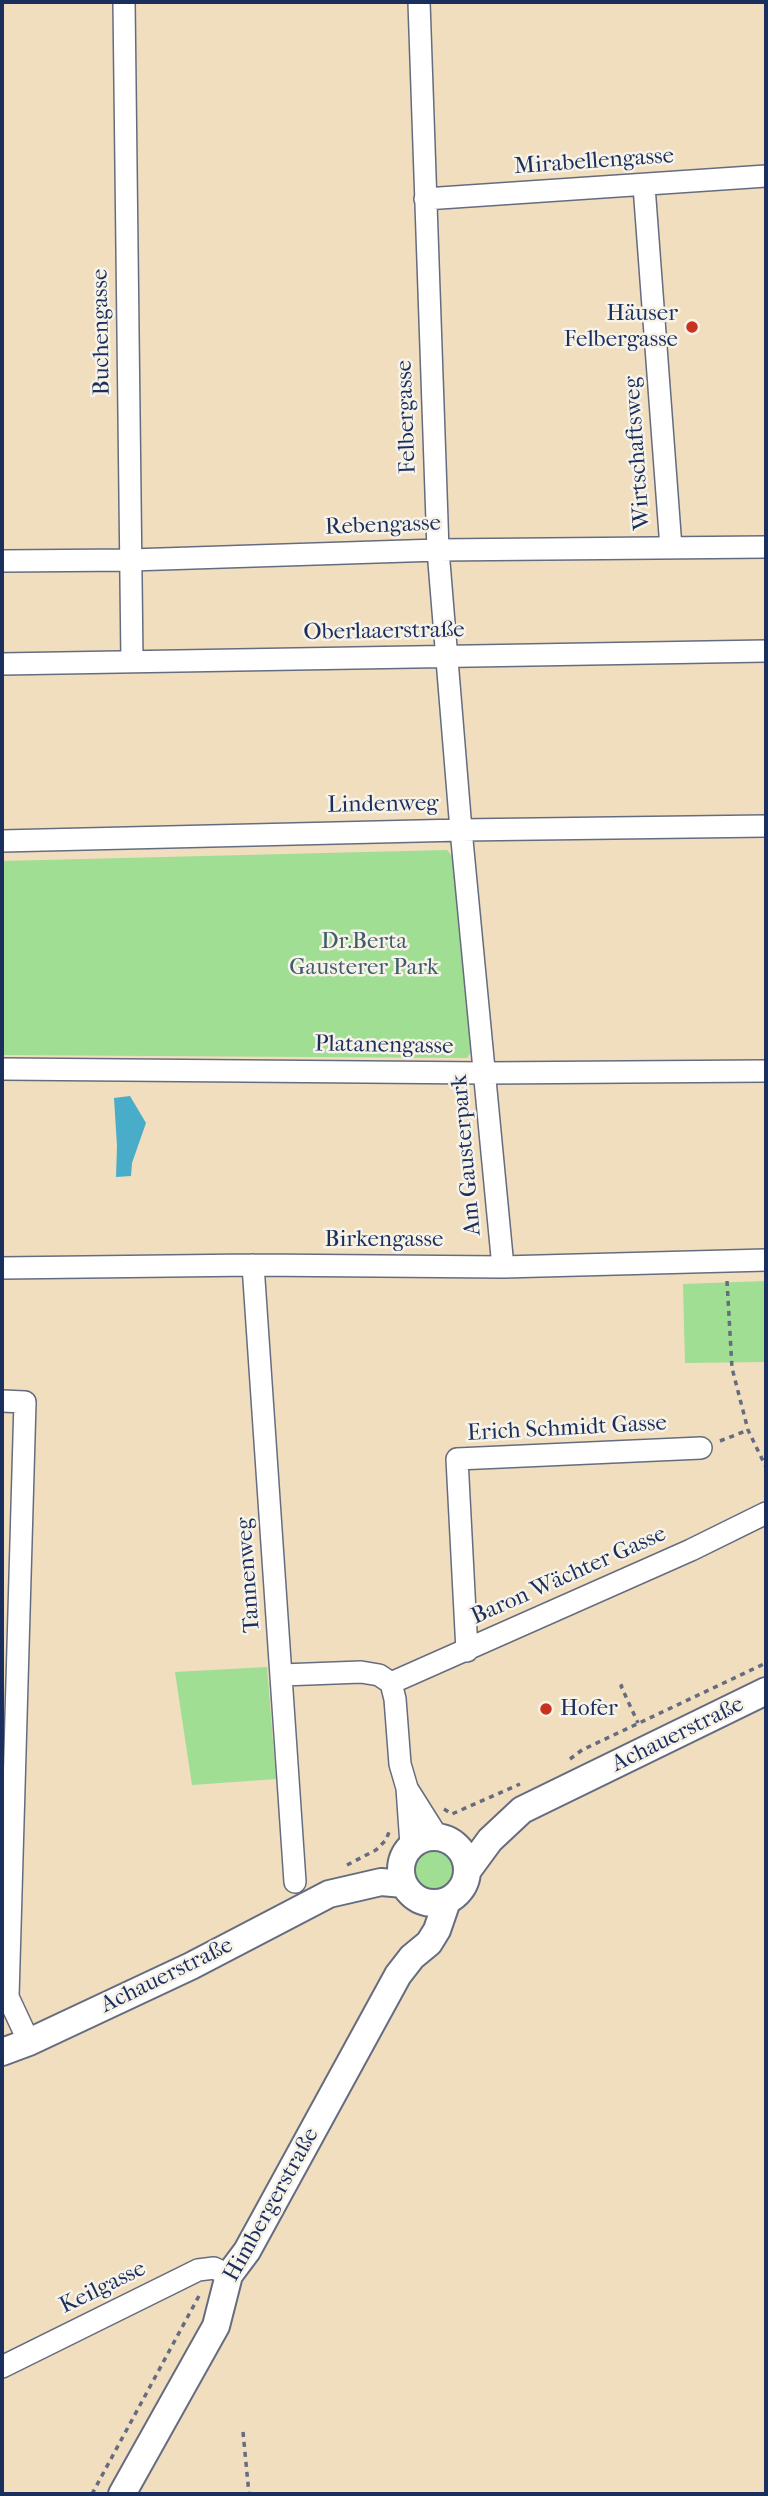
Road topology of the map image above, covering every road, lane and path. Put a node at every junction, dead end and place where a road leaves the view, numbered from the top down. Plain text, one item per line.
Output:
1 (124, 2) edge
2 (419, 2) edge
3 (766, 176) edge
4 (644, 186) junction
5 (425, 199) junction
6 (766, 547) edge
7 (671, 548) junction
8 (438, 550) junction
9 (131, 560) junction
10 (2, 561) edge
11 (766, 651) edge
12 (447, 658) junction
13 (132, 661) junction
14 (2, 664) edge
15 (766, 826) edge
16 (461, 830) junction
17 (2, 841) edge
18 (2, 1069) edge
19 (766, 1072) edge
20 (485, 1073) junction
21 (766, 1260) edge
22 (726, 1261) junction
23 (253, 1265) junction
24 (503, 1267) junction
25 (2, 1268) edge
26 (2, 1401) edge
27 (748, 1430) junction
28 (701, 1448) joint
29 (766, 1467) edge
30 (766, 1513) edge
31 (467, 1651) junction
32 (766, 1663) edge
33 (282, 1675) junction
34 (391, 1684) junction
35 (623, 1685) dead end
36 (766, 1692) edge
37 (638, 1723) junction
38 (562, 1766) dead end
39 (525, 1782) dead end
40 (414, 1813) junction
41 (514, 1815) junction
42 (443, 1838) junction
43 (408, 1850) junction
44 (468, 1870) junction
45 (295, 1881) dead end
46 (333, 1882) junction
47 (410, 1891) junction
48 (447, 1901) junction
49 (412, 1957) junction
50 (29, 2042) junction
51 (2, 2052) edge
52 (221, 2271) junction
53 (2, 2367) edge
54 (243, 2432) dead end
55 (92, 2494) edge
56 (122, 2494) edge
57 (248, 2494) edge

1 - 9 street, Buchengasse
2 - 5 street, Felbergasse
3 - 4 street, Mirabellengasse
4 - 5 street, Mirabellengasse
4 - 7 street, Wirtschaftsweg
5 - 8 street, Felbergasse
6 - 7 street, Rebengasse
7 - 8 street, Rebengasse
8 - 9 street, Rebengasse
8 - 12 street, Felbergasse
9 - 10 street, Rebengasse
9 - 13 street, Buchengasse
11 - 12 street, Oberlaaerstraße
12 - 13 street, Oberlaaerstraße
12 - 16 street, Felbergasse
13 - 14 street, Oberlaaerstraße
15 - 16 street, Lindenweg
16 - 17 street, Lindenweg
16 - 20 street, Am Gausterpark
18 - 20 street, Platanengasse
19 - 20 street, Platanengasse
20 - 24 street, Am Gausterpark
21 - 22 street, Birkengasse
22 - 24 street, Birkengasse
22 - 27 path
23 - 24 street, Birkengasse
23 - 25 street, Birkengasse
23 - 33 street, Tannenweg
26 - 50 street
27 - 28 path
27 - 29 path
28 - 31 street, Erich Schmidt Gasse
30 - 31 street, Baron Wächter Gasse
31 - 34 street, Baron Wächter Gasse
32 - 37 path
33 - 34 street
33 - 45 street, Tannenweg
34 - 40 street
35 - 37 path
36 - 41 street, Achauerstraße
37 - 38 path
39 - 40 path
40 - 42 street
40 - 43 street
40 - 46 path
41 - 42 street, Achauerstraße
41 - 44 street, Achauerstraße
42 - 43 street
42 - 44 street
43 - 46 street, Achauerstraße
43 - 47 street
44 - 48 street
46 - 47 street, Achauerstraße
46 - 50 street, Achauerstraße
47 - 48 street
47 - 49 street, Himbergerstraße
48 - 49 street, Himbergerstraße
49 - 52 street, Himbergerstraße
50 - 51 street, Achauerstraße
52 - 53 street, Keilgasse
52 - 55 path
52 - 56 street, Himbergerstraße
54 - 57 path

